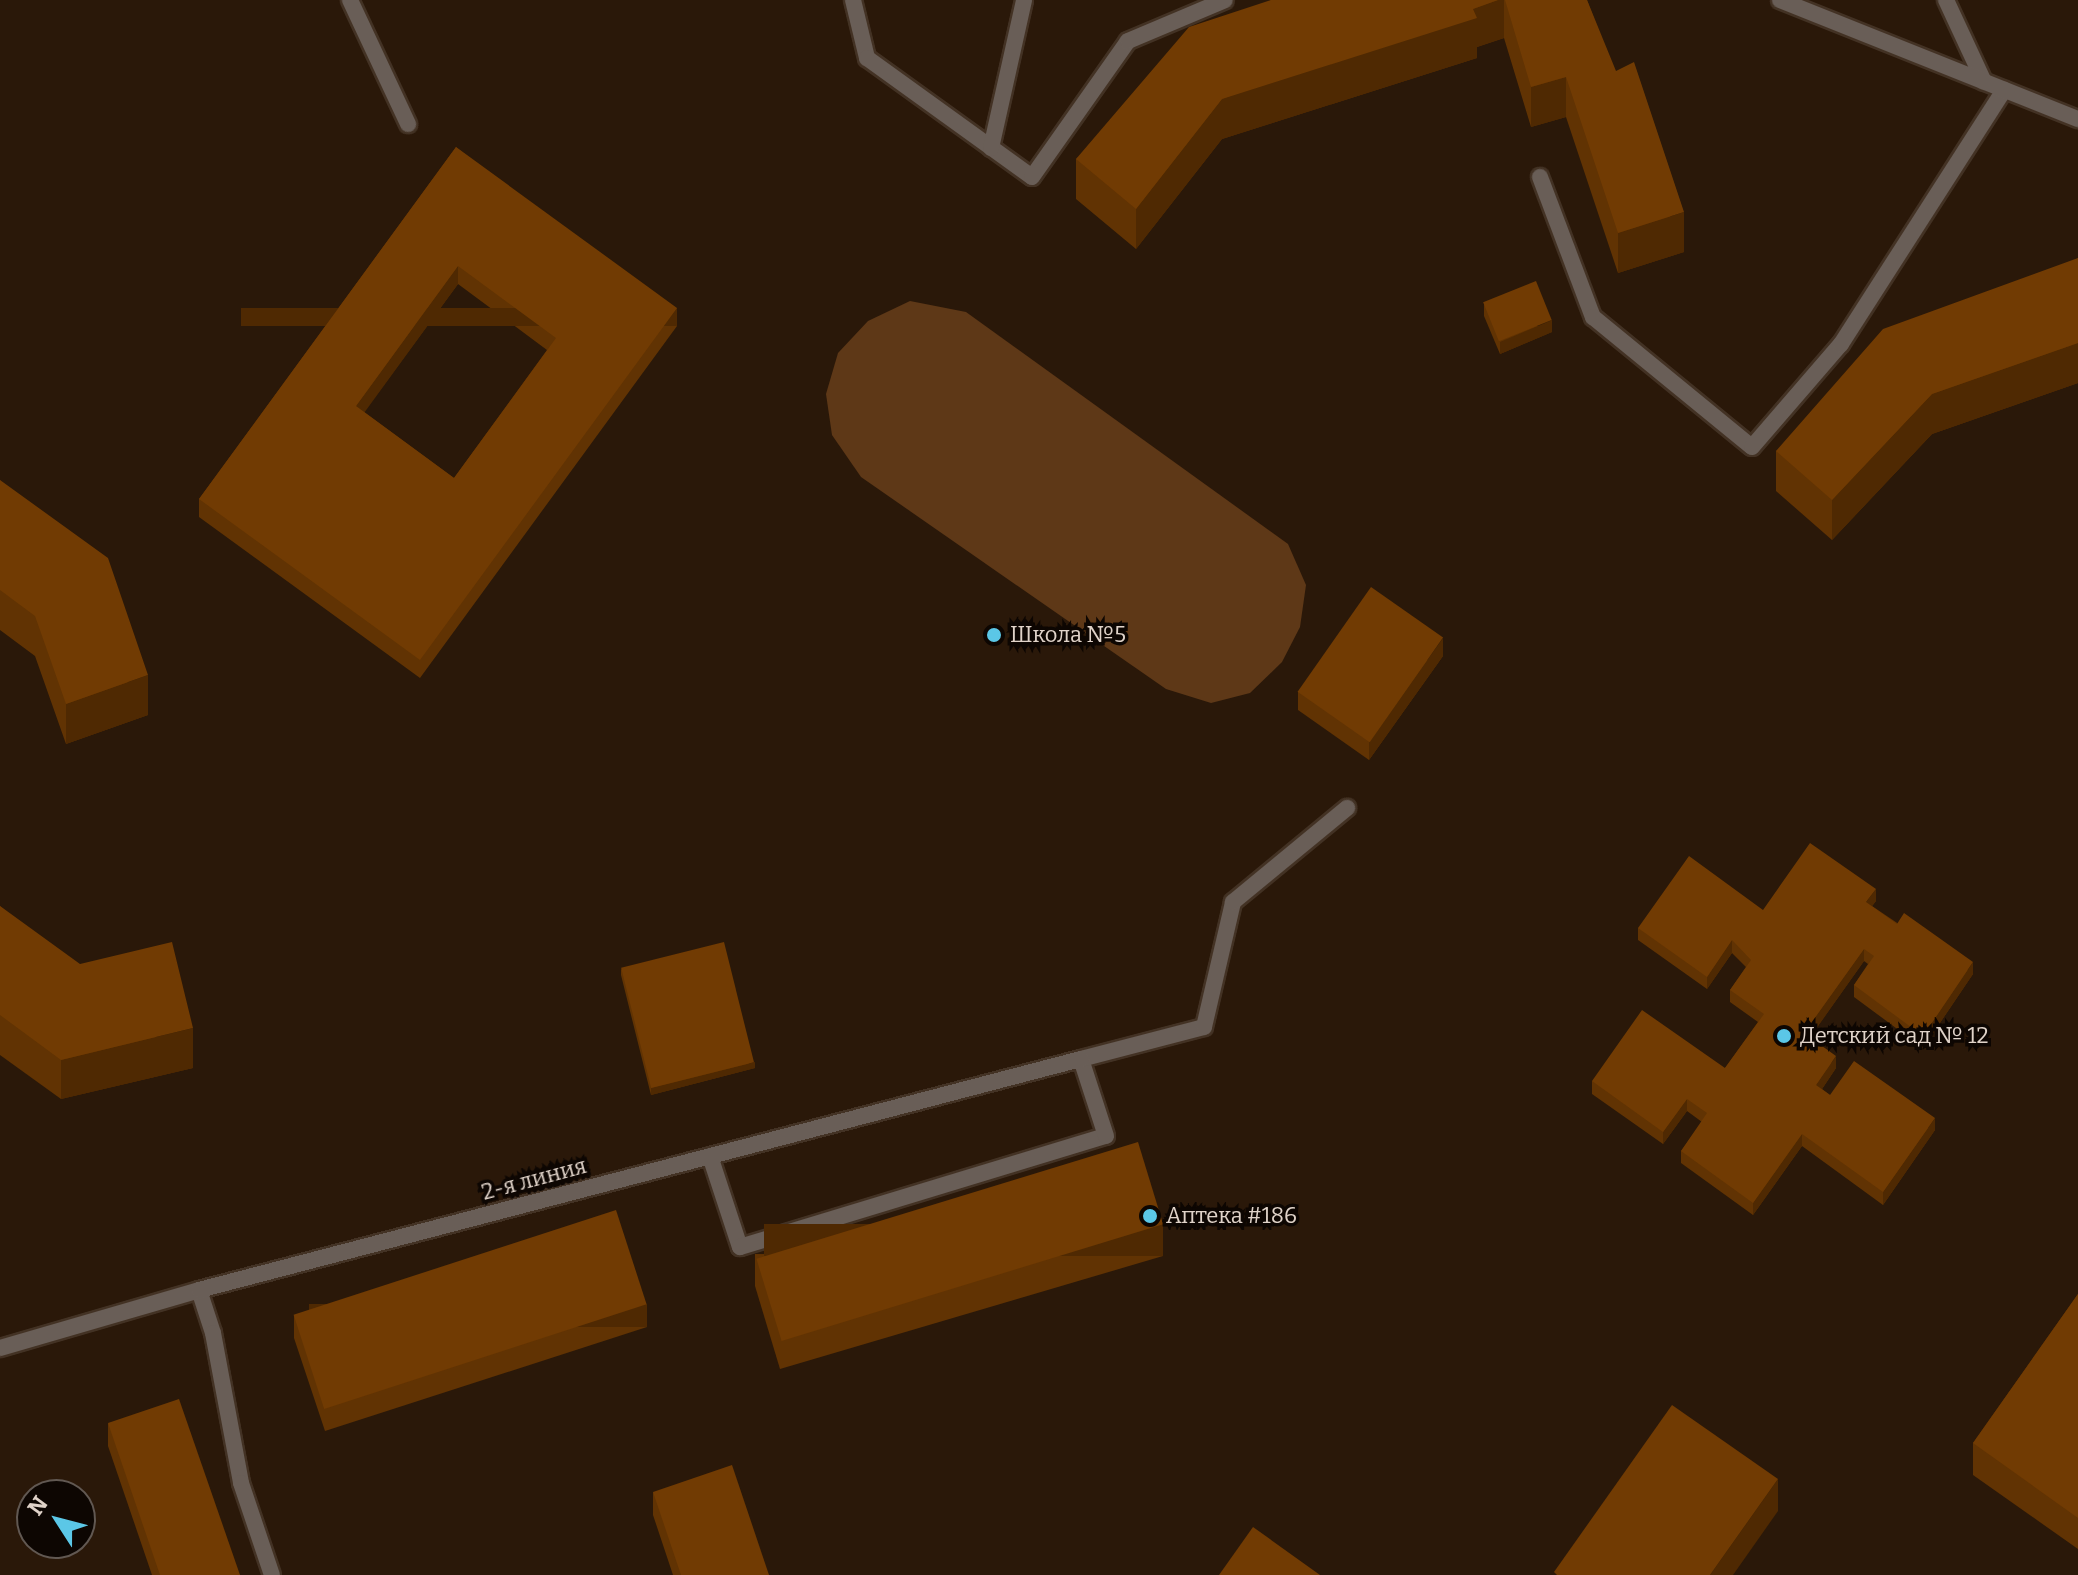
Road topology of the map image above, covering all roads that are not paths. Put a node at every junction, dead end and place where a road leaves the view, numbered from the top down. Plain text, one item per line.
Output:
1 (350, 0) edge
2 (853, 0) edge
3 (1024, 0) edge
4 (1225, 0) edge
5 (1780, 0) edge
6 (1946, 0) edge
7 (1984, 82) junction
8 (2004, 90) junction
9 (2078, 119) edge
10 (408, 124) dead end
11 (991, 148) junction
12 (1540, 177) dead end
13 (1347, 808) dead end
14 (1081, 1059) junction
15 (710, 1156) junction
16 (199, 1290) junction
17 (0, 1348) edge
18 (272, 1575) edge

1 - 10 street
2 - 11 street
3 - 11 street
4 - 11 street
5 - 7 street
6 - 7 street
7 - 8 street
8 - 9 street
8 - 12 street
13 - 14 street, 2-я линия
14 - 15 street, 2-я линия
14 - 15 street
15 - 16 street, 2-я линия
16 - 17 street, 2-я линия
16 - 18 street

